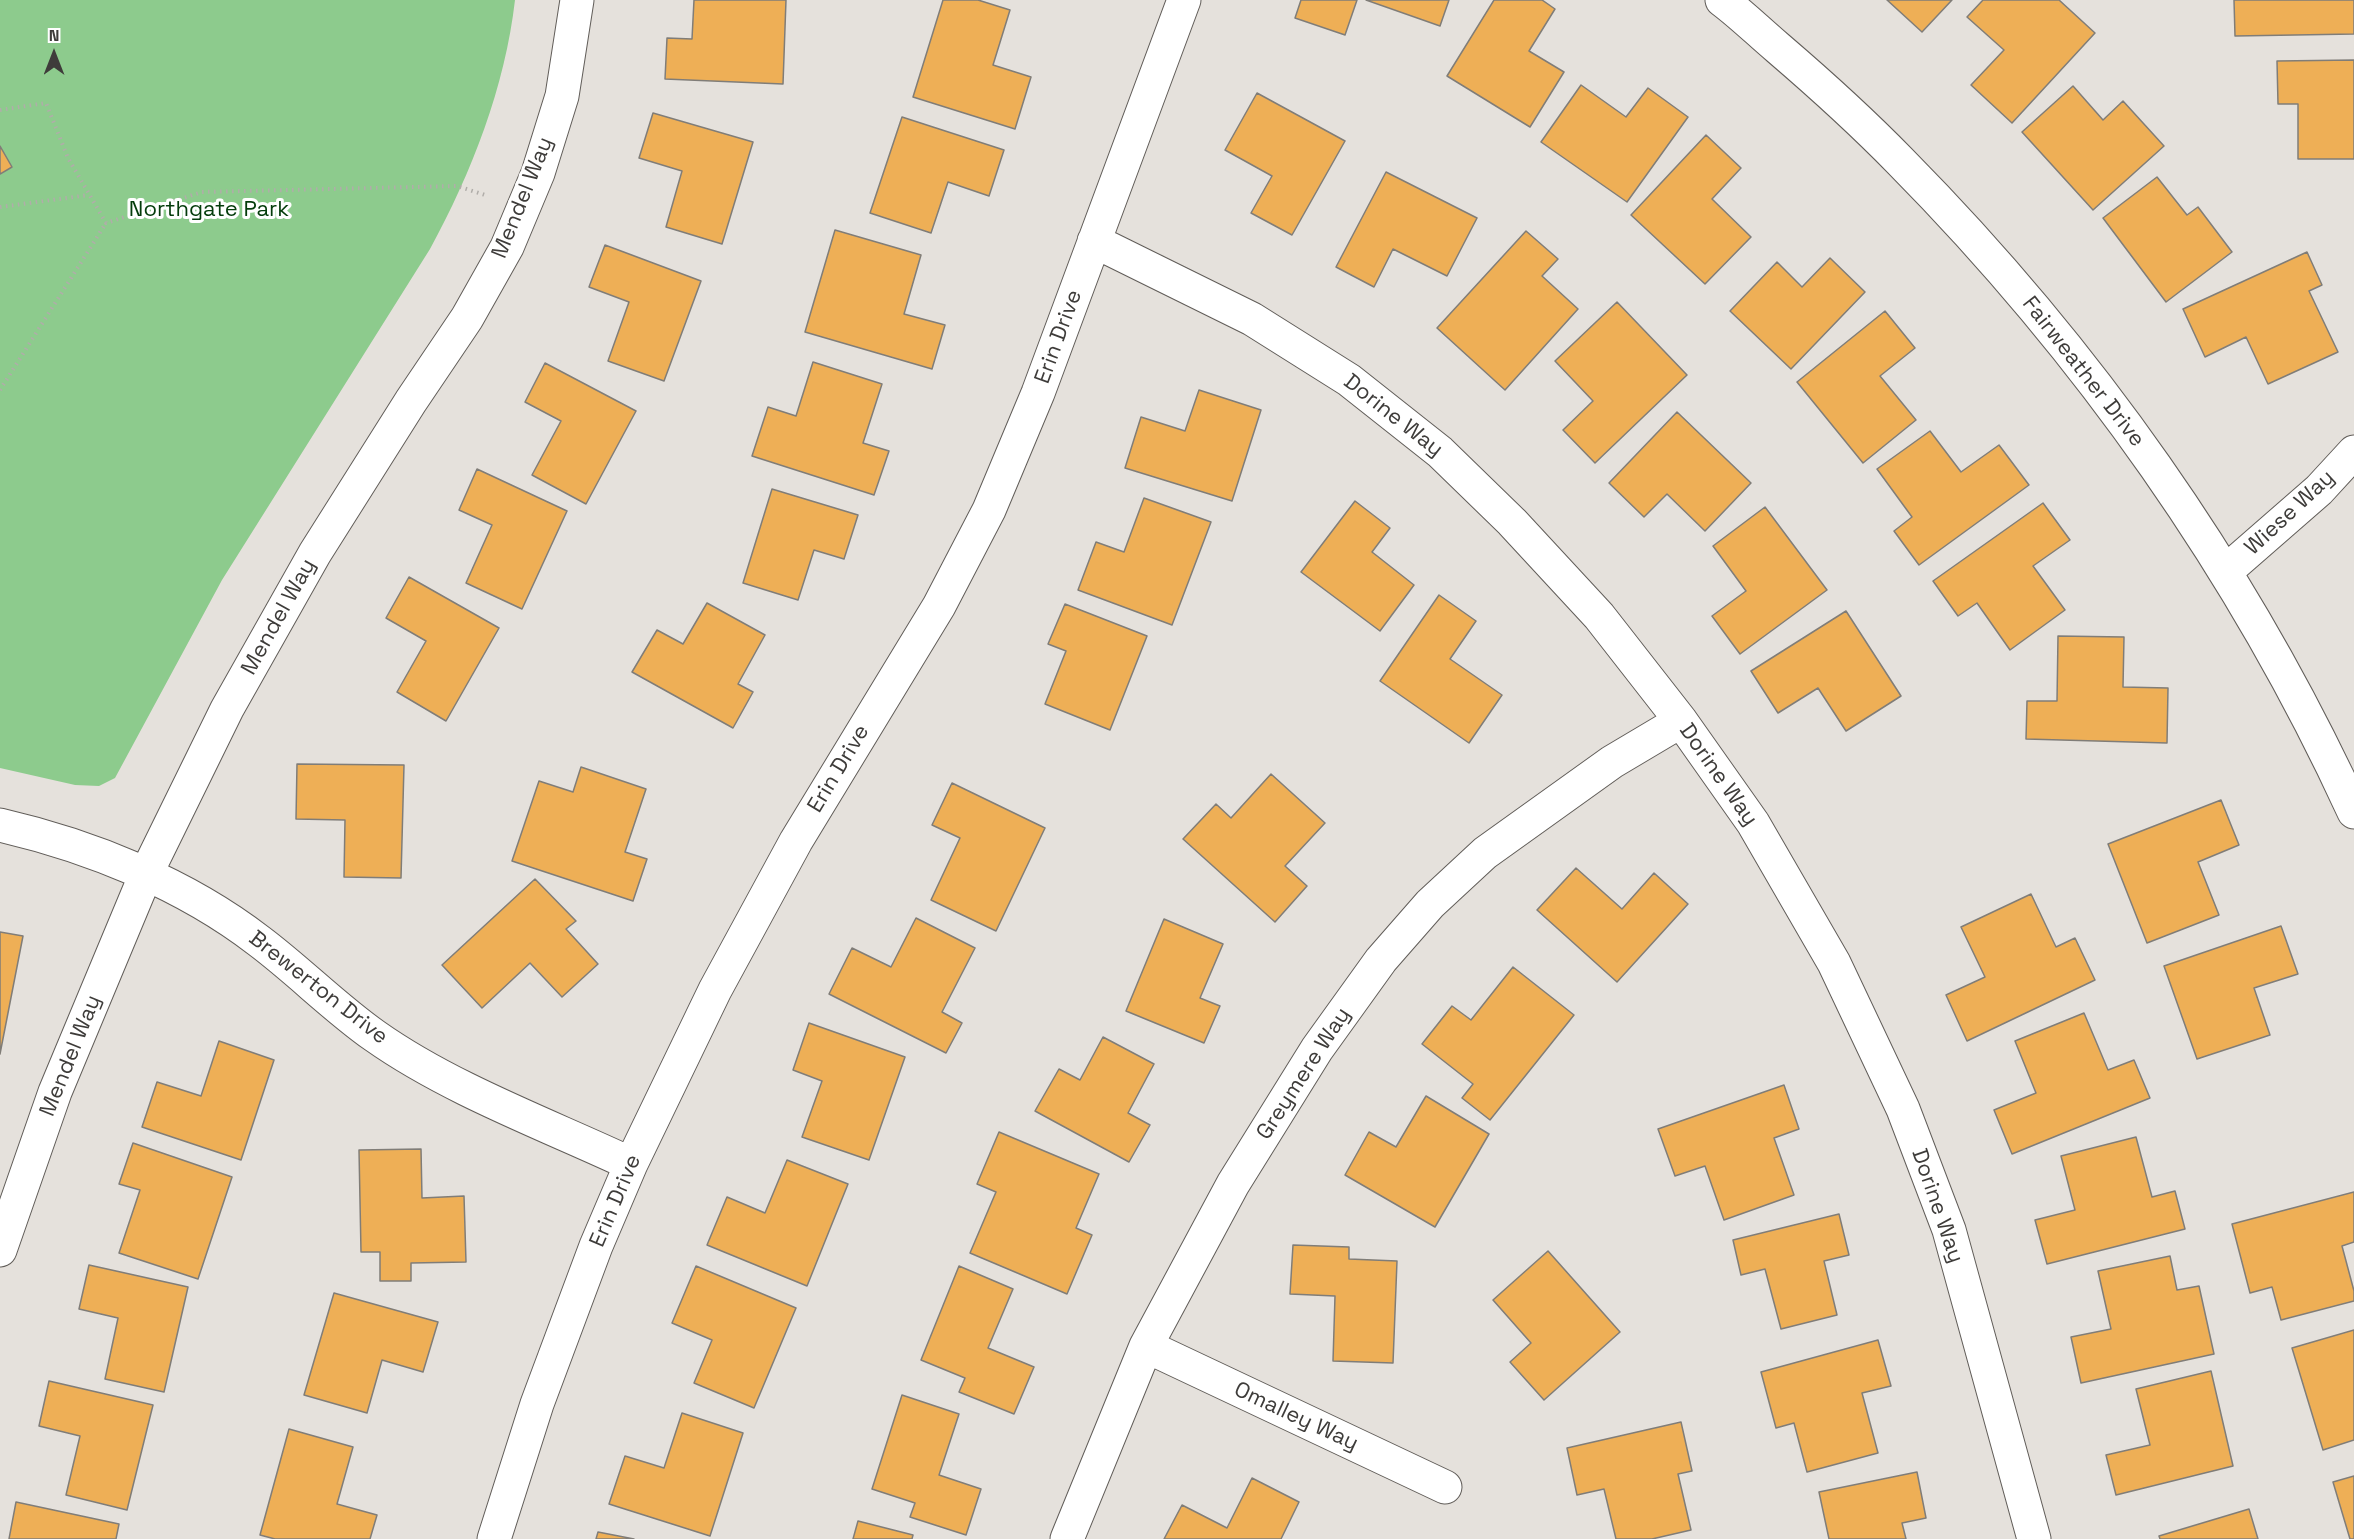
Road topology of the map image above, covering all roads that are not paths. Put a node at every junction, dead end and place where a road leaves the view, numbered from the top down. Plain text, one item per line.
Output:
1 (577, 0) edge
2 (1184, 0) edge
3 (1722, 0) edge
4 (1094, 241) junction
5 (2354, 452) edge
6 (2225, 572) junction
7 (1681, 721) junction
8 (2354, 812) edge
9 (0, 825) edge
10 (146, 873) junction
11 (631, 1164) junction
12 (0, 1250) edge
13 (1146, 1346) junction
14 (1445, 1487) dead end
15 (494, 1539) edge
16 (1066, 1539) edge
17 (2034, 1539) edge

1 - 10 street, Mendel Way
2 - 4 street, Erin Drive
3 - 6 street, Fairweather Drive
4 - 7 street, Dorine Way
4 - 11 street, Erin Drive
5 - 6 street, Wiese Way
6 - 8 street, Fairweather Drive
7 - 13 street, Greymere Way
7 - 17 street, Dorine Way
9 - 10 street, Brewerton Drive
10 - 11 street, Brewerton Drive
10 - 12 street, Mendel Way
11 - 15 street, Erin Drive
13 - 14 street, Omalley Way
13 - 16 street, Greymere Way

